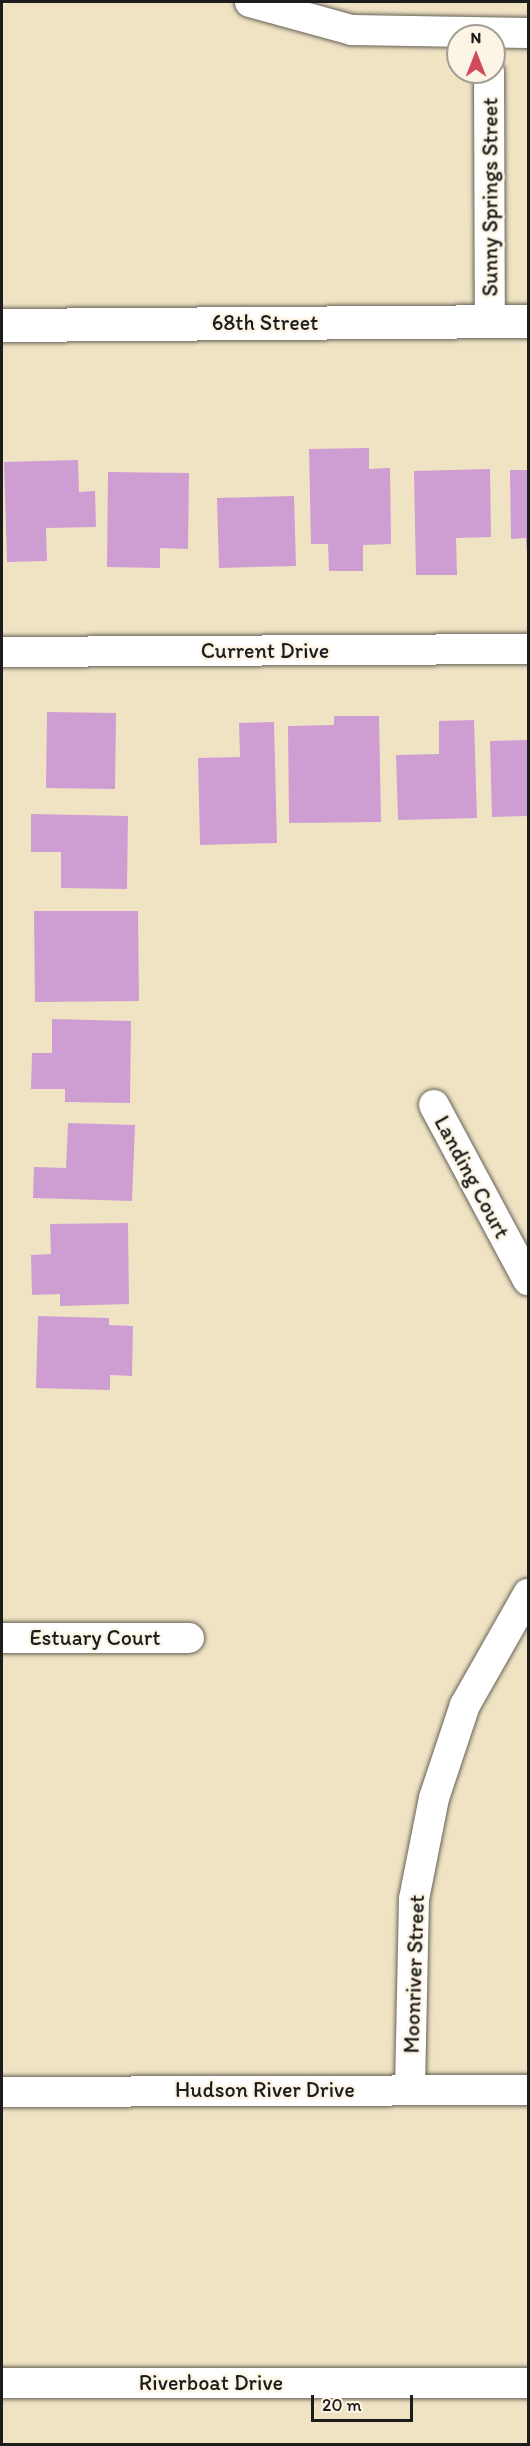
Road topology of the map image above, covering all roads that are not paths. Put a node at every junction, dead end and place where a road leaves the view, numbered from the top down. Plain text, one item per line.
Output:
1 (250, 2) edge
2 (446, 33) edge
3 (528, 33) edge
4 (506, 34) edge
5 (489, 84) edge
6 (490, 321) junction
7 (528, 321) edge
8 (2, 326) edge
9 (528, 649) edge
10 (2, 652) edge
11 (434, 1105) dead end
12 (528, 1280) edge
13 (528, 1594) edge
14 (2, 1638) edge
15 (189, 1638) dead end
16 (410, 2089) junction
17 (528, 2090) edge
18 (2, 2092) edge
19 (528, 2382) edge
20 (2, 2383) edge

1 - 2 street
3 - 4 street
5 - 6 street, Sunny Springs Street
6 - 7 street, 68th Street
6 - 8 street, 68th Street
9 - 10 street, Current Drive
11 - 12 street, Landing Court
13 - 16 street, Moonriver Street
14 - 15 street, Estuary Court
16 - 17 street, Hudson River Drive
16 - 18 street, Hudson River Drive
19 - 20 street, Riverboat Drive

